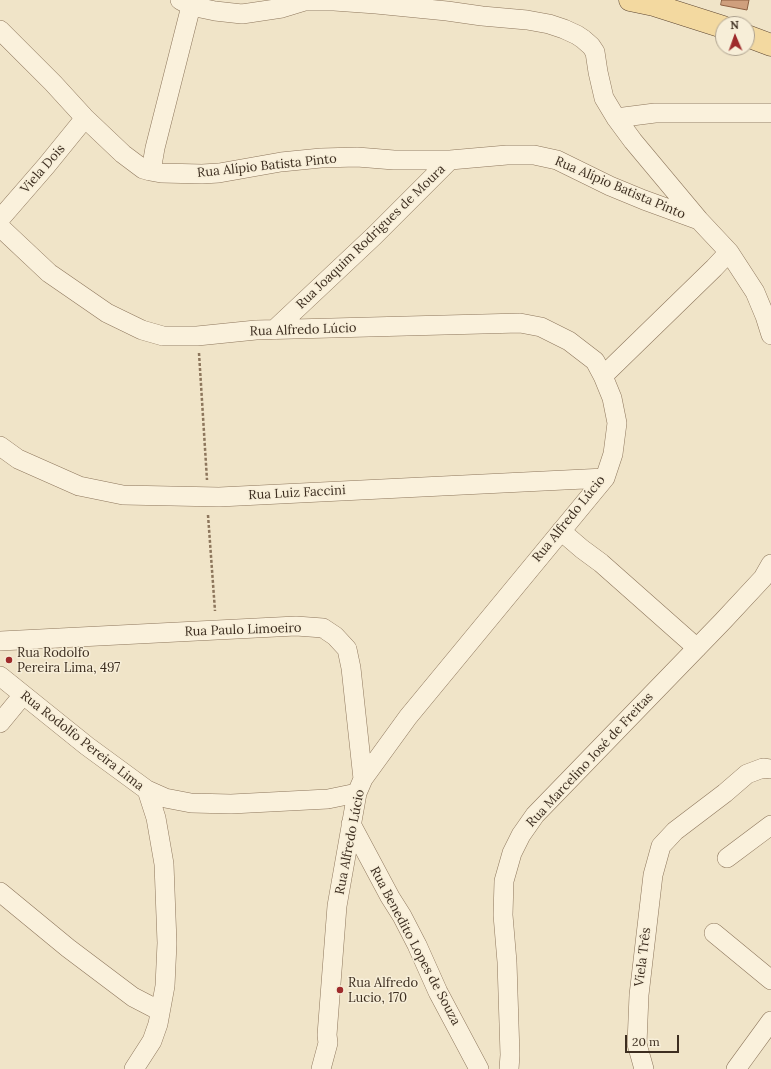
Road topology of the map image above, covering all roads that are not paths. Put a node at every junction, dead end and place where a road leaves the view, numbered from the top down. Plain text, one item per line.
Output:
1 (305, 0) edge
2 (630, 0) edge
3 (185, 3) edge
4 (715, 24) edge
5 (0, 30) edge
6 (755, 39) edge
7 (771, 45) edge
8 (771, 113) edge
9 (85, 118) junction
10 (616, 118) junction
11 (450, 160) junction
12 (151, 171) junction
13 (0, 219) edge
14 (698, 220) junction
15 (0, 227) edge
16 (729, 252) junction
17 (274, 330) junction
18 (771, 335) edge
19 (603, 376) junction
20 (0, 446) edge
21 (605, 478) junction
22 (561, 531) junction
23 (771, 564) edge
24 (0, 641) edge
25 (697, 648) junction
26 (0, 676) edge
27 (23, 695) junction
28 (0, 723) edge
29 (771, 769) edge
30 (360, 786) junction
31 (147, 790) junction
32 (351, 824) junction
33 (771, 825) edge
34 (727, 858) dead end
35 (0, 892) edge
36 (714, 933) dead end
37 (771, 980) edge
38 (160, 1011) junction
39 (771, 1021) edge
40 (134, 1069) edge
41 (322, 1069) edge
42 (479, 1069) edge
43 (509, 1069) edge
44 (644, 1069) edge
45 (736, 1069) edge

1 - 3 street
1 - 10 street
2 - 4 main road
3 - 12 street
5 - 9 street, Rua Alípio Batista Pinto
6 - 7 main road
8 - 10 street
9 - 12 street, Rua Alípio Batista Pinto
9 - 13 street, Viela Dois
10 - 14 street
11 - 12 street, Rua Alípio Batista Pinto
11 - 14 street, Rua Alípio Batista Pinto
11 - 17 street, Rua Joaquim Rodrigues de Moura
14 - 16 street
15 - 17 street, Rua Alfredo Lúcio
16 - 18 street
16 - 19 street
17 - 19 street, Rua Alfredo Lúcio
19 - 21 street, Rua Alfredo Lúcio
20 - 21 street, Rua Luiz Faccini
21 - 22 street, Rua Alfredo Lúcio
22 - 25 street
22 - 30 street, Rua Alfredo Lúcio
23 - 25 street, Rua Marcelino José de Freitas
24 - 30 street, Rua Paulo Limoeiro
25 - 43 street, Rua Marcelino José de Freitas
26 - 27 street, Rua Rodolfo Pereira Lima
27 - 28 street
27 - 31 street, Rua Rodolfo Pereira Lima
29 - 44 street, Viela Três
30 - 31 street
30 - 32 street, Rua Alfredo Lúcio
31 - 38 street, Rua Rodolfo Pereira Lima
32 - 41 street, Rua Alfredo Lúcio
32 - 42 street, Rua Benedito Lopes de Souza
33 - 34 street
35 - 38 street
36 - 37 street
38 - 40 street, Rua Rodolfo Pereira Lima
39 - 45 street

